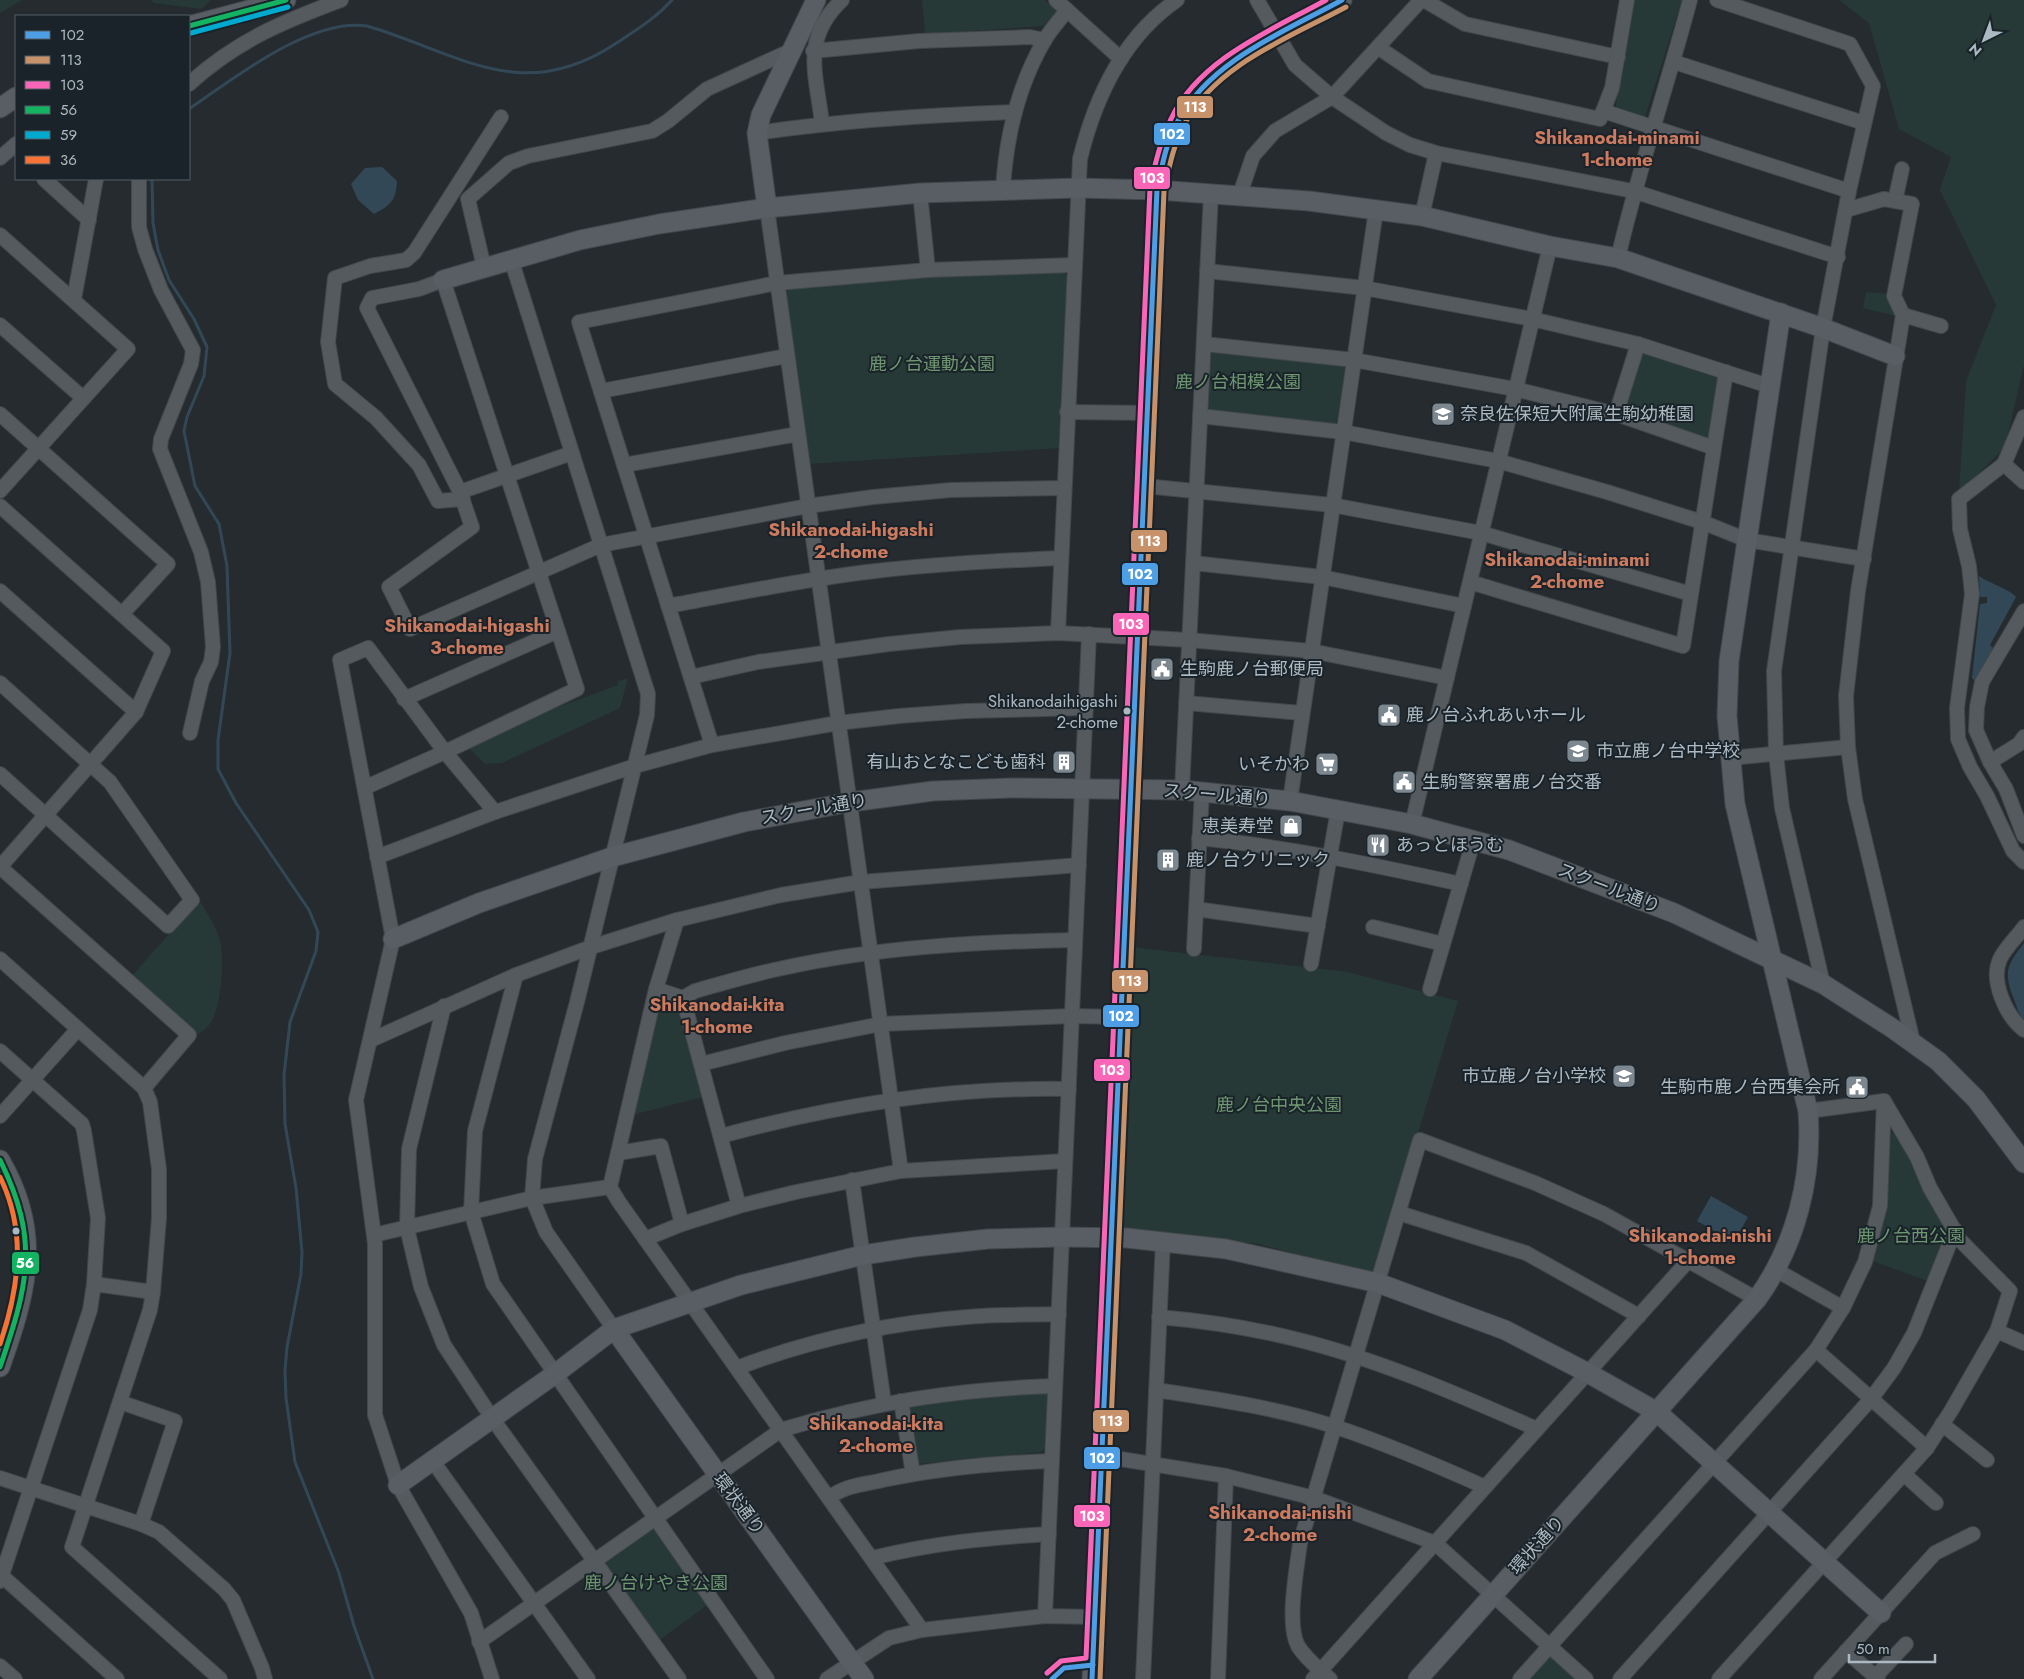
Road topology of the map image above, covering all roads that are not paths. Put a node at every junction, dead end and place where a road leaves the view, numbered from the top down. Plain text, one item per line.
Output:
1 (286, 0) edge
2 (341, 0) edge
3 (816, 0) edge
4 (842, 0) edge
5 (1056, 0) edge
6 (1258, 0) edge
7 (1342, 0) edge
8 (1423, 0) edge
9 (1627, 0) edge
10 (1690, 0) edge
11 (1716, 0) edge
12 (1172, 1) edge
13 (1067, 10) junction
14 (190, 26) edge
15 (1278, 36) junction
16 (1044, 40) junction
17 (1379, 48) junction
18 (790, 50) junction
19 (813, 51) junction
20 (1618, 57) junction
21 (1121, 58) junction
22 (1674, 62) junction
23 (190, 83) edge
24 (1332, 97) junction
25 (15, 98) edge
26 (0, 108) edge
27 (1603, 111) junction
28 (1015, 112) junction
29 (501, 117) dead end
30 (822, 123) junction
31 (1864, 123) junction
32 (1654, 128) junction
33 (757, 133) junction
34 (1436, 153) junction
35 (1902, 169) dead end
36 (45, 180) edge
37 (96, 180) edge
38 (139, 180) edge
39 (1077, 188) junction
40 (1003, 189) junction
41 (1157, 190) junction
42 (1633, 191) junction
43 (1849, 191) junction
44 (920, 193) junction
45 (1211, 193) junction
46 (1240, 194) junction
47 (1896, 202) junction
48 (767, 208) junction
49 (1376, 210) junction
50 (1846, 210) junction
51 (1422, 216) junction
52 (89, 220) junction
53 (0, 236) edge
54 (1550, 246) junction
55 (1838, 257) junction
56 (1618, 258) junction
57 (511, 259) junction
58 (1074, 266) junction
59 (484, 267) junction
60 (928, 270) junction
61 (1207, 270) junction
62 (443, 280) junction
63 (777, 283) junction
64 (1364, 288) junction
65 (74, 299) junction
66 (1780, 313) junction
67 (1903, 315) junction
68 (1532, 319) junction
69 (0, 325) edge
70 (1941, 326) dead end
71 (1823, 328) junction
72 (1204, 344) junction
73 (1638, 344) junction
74 (788, 356) junction
75 (1895, 356) junction
76 (1354, 360) junction
77 (1726, 372) junction
78 (1769, 386) junction
79 (1516, 389) junction
80 (601, 392) junction
81 (83, 398) junction
82 (1067, 412) junction
83 (1148, 413) junction
84 (0, 414) edge
85 (1616, 414) junction
86 (1200, 416) junction
87 (2024, 417) edge
88 (1343, 432) junction
89 (798, 434) junction
90 (39, 448) junction
91 (1714, 448) junction
92 (572, 453) junction
93 (1498, 462) junction
94 (2004, 464) junction
95 (624, 465) junction
96 (507, 476) junction
97 (2024, 482) edge
98 (1145, 486) junction
99 (1064, 488) junction
100 (1196, 490) junction
101 (0, 491) edge
102 (461, 495) junction
103 (1332, 504) junction
104 (0, 506) edge
105 (808, 506) junction
106 (1702, 522) junction
107 (1481, 533) junction
108 (646, 537) junction
109 (1747, 540) junction
110 (601, 545) junction
111 (1792, 547) junction
112 (1061, 558) junction
113 (1864, 559) junction
114 (1193, 563) junction
115 (539, 572) junction
116 (1322, 577) junction
117 (819, 578) junction
118 (1470, 582) junction
119 (0, 591) edge
120 (1691, 594) junction
121 (668, 606) junction
122 (1464, 606) junction
123 (2024, 611) edge
124 (122, 614) junction
125 (558, 632) junction
126 (1058, 633) junction
127 (1089, 634) junction
128 (1138, 638) junction
129 (1189, 640) junction
130 (1311, 650) junction
131 (829, 651) junction
132 (691, 677) junction
133 (1447, 678) junction
134 (0, 683) edge
135 (404, 699) junction
136 (1186, 702) junction
137 (1086, 708) junction
138 (136, 712) junction
139 (1302, 713) junction
140 (838, 723) junction
141 (190, 733) dead end
142 (2024, 737) edge
143 (712, 745) junction
144 (1848, 747) junction
145 (445, 752) junction
146 (1776, 754) junction
147 (1730, 758) junction
148 (1990, 762) junction
149 (92, 765) junction
150 (635, 766) junction
151 (0, 774) edge
152 (366, 787) junction
153 (1082, 788) junction
154 (1132, 789) junction
155 (1182, 790) junction
156 (1202, 791) junction
157 (1290, 801) junction
158 (851, 802) junction
159 (1338, 810) junction
160 (495, 812) junction
161 (46, 815) junction
162 (2020, 816) edge
163 (1412, 824) junction
164 (2024, 836) edge
165 (1199, 838) junction
166 (1473, 842) junction
167 (1330, 855) junction
168 (377, 857) junction
169 (612, 857) junction
170 (2024, 862) edge
171 (1079, 865) junction
172 (0, 867) edge
173 (861, 882) junction
174 (1461, 884) junction
175 (1196, 909) junction
176 (677, 920) junction
177 (1318, 926) junction
178 (1373, 927) dead end
179 (2024, 927) edge
180 (394, 939) junction
181 (1074, 940) junction
182 (1443, 944) junction
183 (591, 947) junction
184 (1194, 949) dead end
185 (871, 954) junction
186 (0, 959) edge
187 (1772, 960) junction
188 (1312, 964) dead end
189 (516, 975) junction
190 (1823, 984) junction
191 (656, 989) junction
192 (1430, 989) dead end
193 (682, 998) junction
194 (444, 1006) junction
195 (1072, 1016) junction
196 (1122, 1017) junction
197 (881, 1024) junction
198 (78, 1029) junction
199 (2024, 1030) edge
200 (371, 1040) junction
201 (1913, 1042) junction
202 (0, 1051) edge
203 (701, 1064) junction
204 (32, 1080) junction
205 (144, 1088) junction
206 (1069, 1090) junction
207 (891, 1099) junction
208 (1884, 1101) junction
209 (1808, 1111) junction
210 (0, 1116) edge
211 (720, 1136) junction
212 (618, 1153) junction
213 (0, 1160) edge
214 (1065, 1161) junction
215 (2024, 1162) edge
216 (902, 1171) junction
217 (852, 1180) junction
218 (610, 1187) junction
219 (532, 1198) junction
220 (739, 1206) junction
221 (470, 1212) junction
222 (1399, 1213) junction
223 (682, 1224) junction
224 (406, 1228) junction
225 (1955, 1230) junction
226 (374, 1234) junction
227 (1062, 1236) junction
228 (1112, 1236) junction
229 (645, 1240) junction
230 (1163, 1241) junction
231 (863, 1255) junction
232 (1688, 1261) junction
233 (1776, 1270) junction
234 (1378, 1282) junction
235 (94, 1284) junction
236 (153, 1292) junction
237 (1757, 1299) junction
238 (690, 1303) junction
239 (1843, 1308) junction
240 (1059, 1314) junction
241 (1639, 1316) junction
242 (1159, 1317) junction
243 (614, 1328) junction
244 (874, 1330) junction
245 (1997, 1331) junction
246 (2024, 1343) edge
247 (1816, 1350) junction
248 (1356, 1357) junction
249 (0, 1367) edge
250 (736, 1368) junction
251 (1588, 1373) junction
252 (555, 1374) junction
253 (1055, 1386) junction
254 (1156, 1390) junction
255 (1871, 1399) junction
256 (901, 1401) junction
257 (120, 1402) junction
258 (884, 1403) junction
259 (1657, 1412) junction
260 (492, 1418) junction
261 (1942, 1424) junction
262 (1335, 1426) junction
263 (1537, 1429) junction
264 (781, 1430) junction
265 (1927, 1448) junction
266 (1102, 1456) junction
267 (432, 1460) junction
268 (1987, 1460) dead end
269 (1052, 1461) junction
270 (1153, 1463) junction
271 (1714, 1463) junction
272 (913, 1474) junction
273 (1904, 1474) junction
274 (717, 1475) junction
275 (1226, 1476) junction
276 (0, 1478) edge
277 (398, 1485) junction
278 (1485, 1487) junction
279 (31, 1488) junction
280 (829, 1498) junction
281 (1314, 1498) junction
282 (1936, 1504) dead end
283 (85, 1507) junction
284 (1769, 1513) junction
285 (656, 1519) junction
286 (141, 1524) junction
287 (1049, 1534) junction
288 (1973, 1534) dead end
289 (1435, 1543) junction
290 (872, 1558) junction
291 (595, 1561) junction
292 (1824, 1562) junction
293 (1, 1578) edge
294 (1493, 1595) junction
295 (535, 1604) junction
296 (1881, 1613) junction
297 (1045, 1616) junction
298 (1095, 1617) junction
299 (922, 1630) junction
300 (480, 1642) junction
301 (1906, 1644) dead end
302 (1550, 1646) junction
303 (1846, 1651) junction
304 (852, 1661) junction
305 (0, 1666) edge
306 (266, 1675) edge
307 (1321, 1676) edge
308 (1876, 1678) edge
309 (15, 1679) edge
310 (117, 1679) edge
311 (220, 1679) edge
312 (252, 1679) edge
313 (492, 1679) edge
314 (588, 1679) edge
315 (679, 1679) edge
316 (767, 1679) edge
317 (826, 1679) edge
318 (864, 1679) edge
319 (1092, 1679) edge
320 (1143, 1679) edge
321 (1218, 1679) edge
322 (1418, 1679) edge
323 (1520, 1679) edge
324 (1586, 1679) edge
325 (1620, 1679) edge
326 (1719, 1679) edge
327 (1821, 1679) edge

1 - 14 street
2 - 23 street
3 - 18 street
4 - 19 street
5 - 13 street
6 - 15 street
7 - 15 street
8 - 17 street
8 - 20 street
9 - 20 street
10 - 22 street
11 - 31 street
12 - 21 street
13 - 16 street
13 - 21 street
15 - 24 street
15 - 41 street
16 - 19 street
16 - 28 street
17 - 24 street
17 - 27 street
18 - 33 street
18 - 59 street
19 - 30 street
20 - 27 street
21 - 39 street
22 - 31 street
22 - 32 street
24 - 34 street
24 - 46 street
25 - 26 street
27 - 32 street
28 - 30 street
28 - 40 street
29 - 102 street
30 - 33 street
31 - 43 street
32 - 42 street
32 - 43 street
33 - 48 street
34 - 42 street
34 - 51 street
35 - 47 street
36 - 52 street
37 - 52 street
38 - 141 street
39 - 40 street
39 - 41 street
39 - 58 street
40 - 44 street
41 - 45 street
41 - 83 street
42 - 55 street
42 - 56 street
43 - 50 street
44 - 48 street
44 - 60 street
45 - 46 street
45 - 61 street
46 - 49 street
47 - 50 street
47 - 67 street
48 - 57 street
48 - 63 street
49 - 51 street
49 - 64 street
50 - 55 street
51 - 54 street
52 - 65 street
53 - 65 street
54 - 56 street
54 - 68 street
55 - 71 street
56 - 66 street
57 - 59 street
57 - 92 street
58 - 60 street
58 - 82 street
59 - 62 street
60 - 63 street
61 - 64 street
61 - 72 street
62 - 96 street
62 - 102 street
63 - 74 street
63 - 80 street
64 - 68 street
64 - 76 street
65 - 81 street
66 - 71 street
66 - 78 street, 環状通り
67 - 70 street
67 - 75 street
68 - 73 street
68 - 79 street
69 - 81 street
71 - 75 street
71 - 111 street
72 - 76 street
72 - 86 street
73 - 77 street
73 - 85 street
74 - 80 street
74 - 89 street
75 - 113 street
76 - 79 street
76 - 88 street
77 - 78 street
77 - 91 street
78 - 109 street, 環状通り
79 - 85 street
79 - 93 street
80 - 95 street
81 - 90 street
82 - 83 street
82 - 99 street
83 - 98 street
84 - 90 street
85 - 91 street
86 - 88 street
86 - 100 street
87 - 94 street
88 - 93 street
88 - 103 street
89 - 95 street
89 - 105 street
90 - 101 street
90 - 124 street
91 - 106 street
92 - 96 street
92 - 110 street
93 - 106 street
93 - 107 street
94 - 97 street
94 - 170 street
95 - 108 street
96 - 102 street
96 - 115 street
98 - 100 street
98 - 128 street
99 - 105 street
99 - 112 street
100 - 103 street
100 - 114 street
102 - 115 street
103 - 107 street
103 - 116 street
104 - 124 street
105 - 108 street
105 - 117 street
106 - 109 street
106 - 120 street
107 - 118 street
107 - 120 street
108 - 110 street
108 - 121 street
109 - 111 street
109 - 147 street, 環状通り
110 - 115 street
110 - 150 street
111 - 113 street
111 - 146 street
112 - 117 street
112 - 126 street
113 - 144 street
114 - 116 street
114 - 129 street
115 - 125 street
116 - 122 street
116 - 130 street
117 - 121 street
117 - 131 street
118 - 120 street
118 - 122 street
119 - 138 street
121 - 132 street
122 - 133 street
123 - 148 street
124 - 138 street
125 - 135 street
125 - 145 street
126 - 127 street
126 - 131 street
127 - 128 street
127 - 137 street
128 - 129 street
128 - 154 street
129 - 130 street
129 - 136 street
130 - 133 street
130 - 139 street
131 - 132 street
131 - 140 street
132 - 143 street
133 - 163 street
134 - 149 street
135 - 145 street
135 - 152 street
136 - 139 street
136 - 155 street
137 - 140 street
137 - 153 street
138 - 149 street
139 - 157 street
140 - 143 street
140 - 158 street
142 - 148 street
143 - 150 street
144 - 146 street
144 - 201 street
145 - 152 street
145 - 160 street
146 - 147 street
146 - 190 street
147 - 187 street, 環状通り
148 - 162 street
149 - 161 street
149 - 161 street
150 - 160 street
150 - 169 street
151 - 161 street
152 - 168 street
153 - 154 street, スクール通り
153 - 158 street, スクール通り
153 - 171 street
154 - 155 street, スクール通り
154 - 196 street
155 - 156 street, スクール通り
156 - 157 street, スクール通り
156 - 165 street
157 - 159 street, スクール通り
158 - 169 street, スクール通り
158 - 173 street
159 - 163 street, スクール通り
159 - 167 street
160 - 168 street
161 - 172 street
162 - 164 street
163 - 166 street, スクール通り
165 - 167 street
165 - 175 street
166 - 174 street
166 - 187 street, スクール通り
167 - 174 street
167 - 177 street
168 - 180 street
169 - 180 street, スクール通り
169 - 183 street
171 - 173 street
171 - 181 street
172 - 205 street
173 - 176 street
173 - 185 street
174 - 182 street
175 - 177 street
175 - 184 street
176 - 183 street
176 - 191 street
177 - 188 street
178 - 182 street
179 - 199 street
180 - 200 street
181 - 185 street
181 - 195 street
182 - 192 street
183 - 189 street
183 - 219 street
185 - 193 street
185 - 197 street
186 - 198 street
187 - 190 street, スクール通り
187 - 209 street, 環状通り
189 - 194 street
189 - 221 street
190 - 201 street, スクール通り
191 - 193 street
191 - 212 street
193 - 203 street
194 - 200 street
194 - 224 street
195 - 196 street
195 - 197 street
195 - 206 street
196 - 228 street
197 - 203 street
197 - 207 street
198 - 204 street
198 - 205 street
200 - 226 street
201 - 215 street, スクール通り
202 - 204 street
203 - 211 street
204 - 210 street
204 - 235 street
205 - 236 street
206 - 207 street
206 - 214 street
207 - 211 street
207 - 216 street
208 - 209 street
208 - 225 street
208 - 239 street
209 - 233 street, 環状通り
211 - 220 street
212 - 218 street
212 - 223 street
213 - 249 street
214 - 216 street
214 - 227 street
216 - 217 street
217 - 220 street
217 - 231 street
218 - 219 street
218 - 229 street
219 - 221 street
219 - 243 street
220 - 223 street
221 - 224 street
221 - 252 street
222 - 232 street
222 - 234 street
222 - 241 street
223 - 229 street
224 - 226 street
224 - 260 street
225 - 245 street
225 - 255 street
226 - 277 street
227 - 228 street
227 - 231 street
227 - 240 street
228 - 230 street
228 - 266 street
229 - 238 street
230 - 234 street
230 - 242 street
231 - 238 street
231 - 244 street
232 - 237 street
232 - 241 street
233 - 237 street, 環状通り
233 - 239 street
234 - 248 street
234 - 251 street
235 - 236 street
235 - 279 street
236 - 257 street
237 - 259 street, 環状通り
238 - 243 street
238 - 250 street
239 - 247 street
240 - 244 street
240 - 253 street
241 - 251 street
242 - 248 street
242 - 254 street
243 - 252 street
243 - 274 street, 環状通り
244 - 250 street
244 - 258 street
245 - 246 street
245 - 261 street
247 - 255 street
247 - 271 street
248 - 262 street
248 - 263 street
250 - 264 street
251 - 259 street
251 - 263 street
252 - 260 street
252 - 285 street
253 - 256 street
253 - 269 street
254 - 262 street
254 - 270 street
255 - 265 street
255 - 284 street
256 - 258 street
256 - 272 street
257 - 283 street
257 - 286 street
258 - 264 street
259 - 271 street
259 - 294 street, 環状通り
260 - 267 street
260 - 291 street
261 - 265 street
261 - 268 street
262 - 278 street
262 - 281 street
263 - 278 street
264 - 274 street
264 - 280 street
265 - 273 street
266 - 270 street
266 - 298 street
267 - 277 street
267 - 295 street
269 - 272 street
269 - 287 street
270 - 275 street
270 - 320 street
271 - 284 street
271 - 302 street
272 - 280 street
273 - 282 street
273 - 292 street
274 - 285 street
274 - 304 street, 環状通り
275 - 281 street
275 - 321 street
276 - 279 street
277 - 300 street
278 - 289 street
279 - 283 street
279 - 293 street
280 - 290 street
281 - 289 street
281 - 307 street
283 - 286 street
283 - 311 street
284 - 292 street
284 - 325 street
285 - 291 street
285 - 316 street
286 - 306 street
287 - 290 street
287 - 297 street
288 - 296 street
289 - 294 street
289 - 307 street
290 - 299 street
291 - 295 street
291 - 315 street
292 - 296 street
292 - 326 street
293 - 310 street
294 - 302 street
294 - 322 street, 環状通り
295 - 300 street
295 - 314 street
296 - 303 street
297 - 298 street
297 - 299 street
298 - 319 street
299 - 304 street
300 - 313 street
301 - 308 street
302 - 323 street
302 - 324 street
303 - 308 street
303 - 327 street
304 - 317 street
304 - 318 street, 環状通り
305 - 309 street
306 - 312 street

